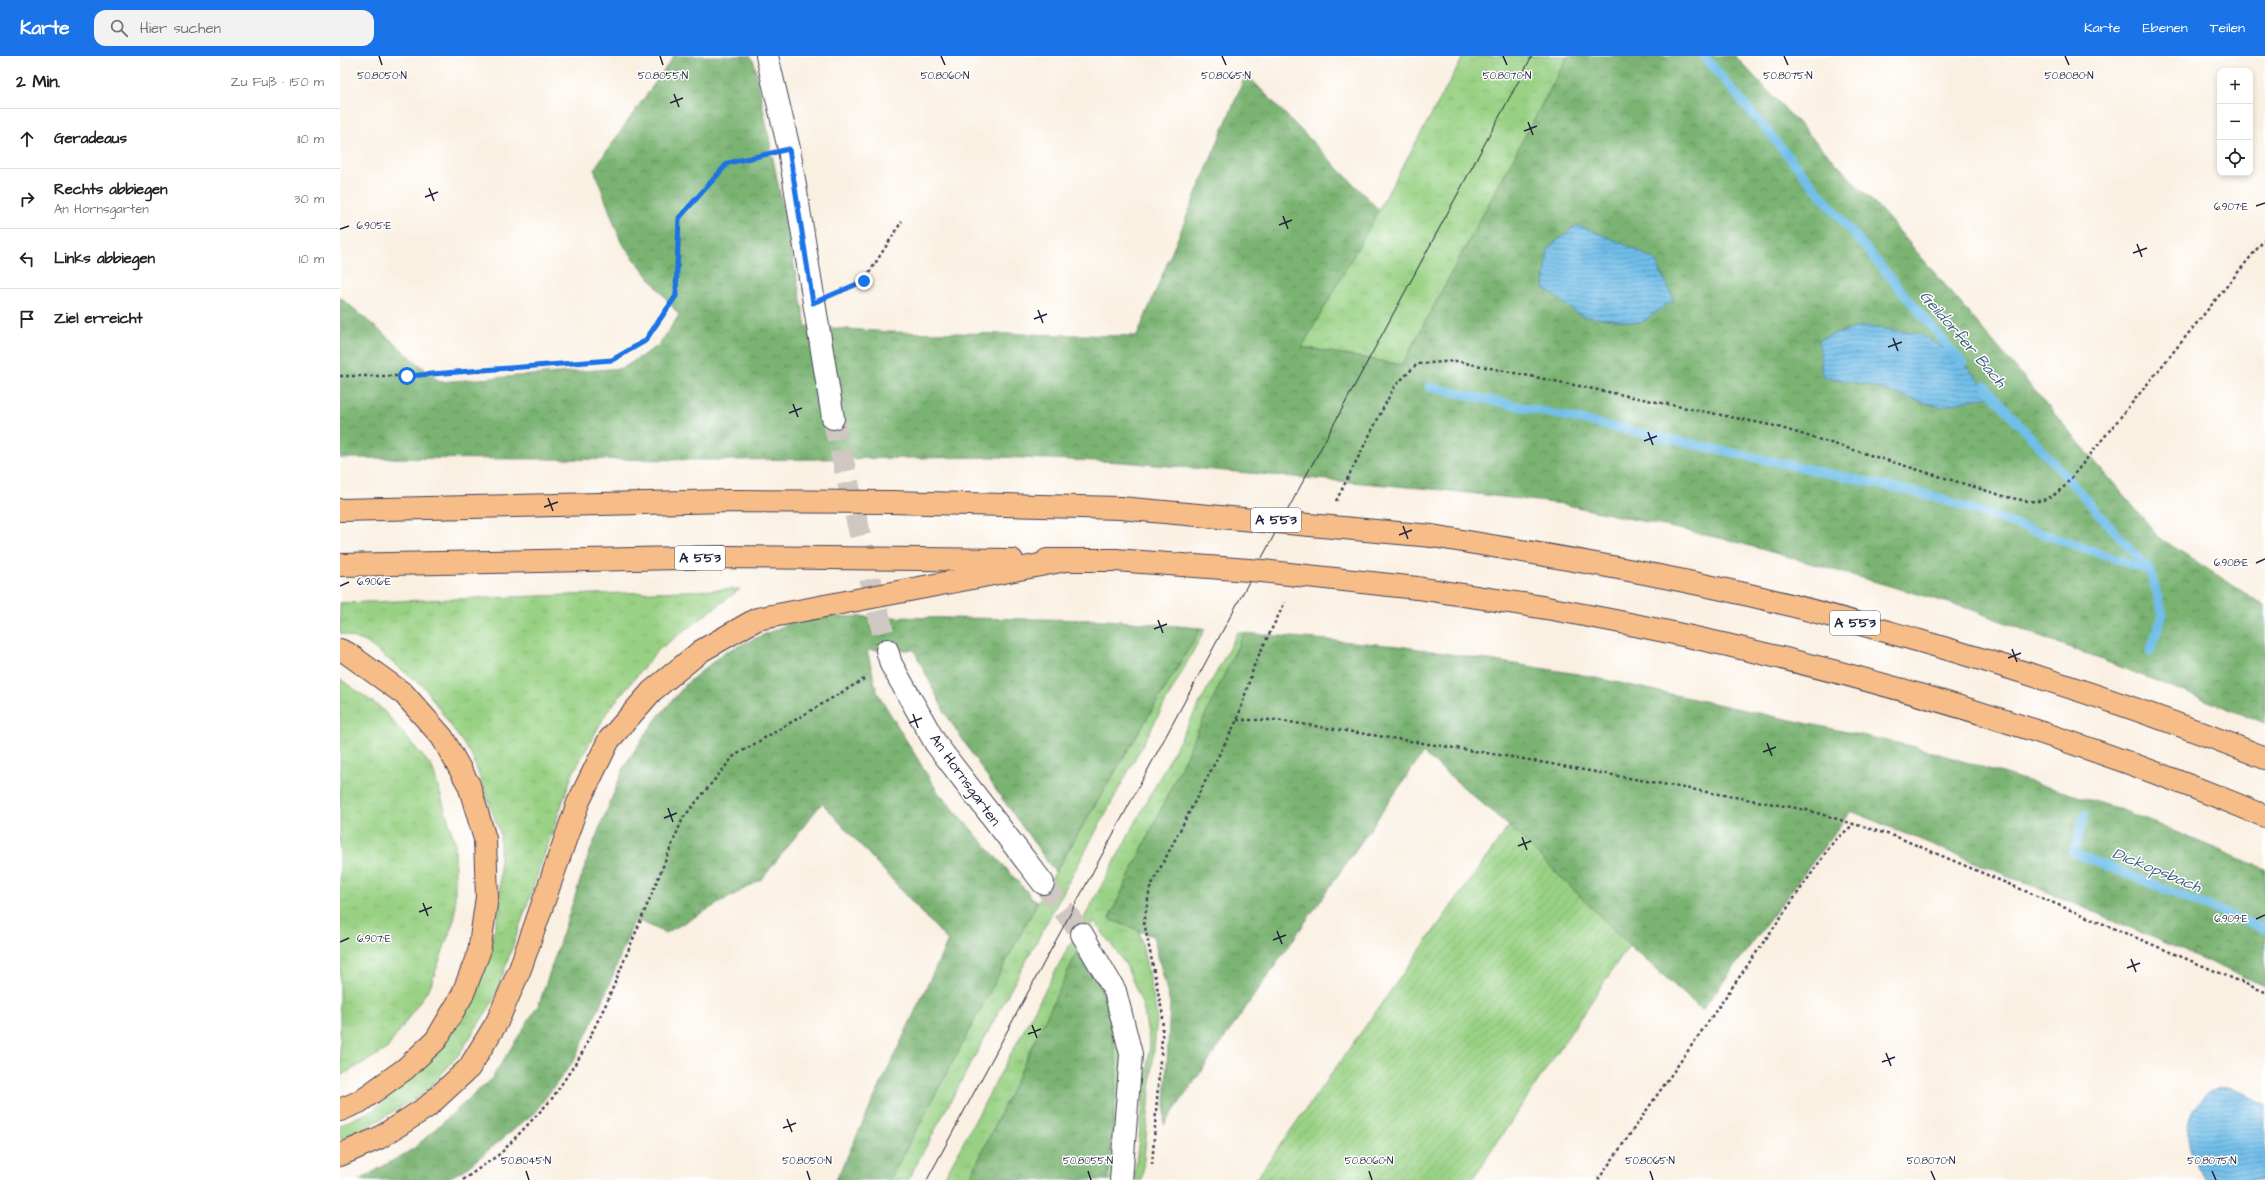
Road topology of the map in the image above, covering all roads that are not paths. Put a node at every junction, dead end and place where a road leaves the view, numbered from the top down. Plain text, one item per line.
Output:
1 (767, 56) edge
2 (833, 418) tunnel mouth
3 (340, 510) edge
4 (1061, 561) junction
5 (340, 565) edge
6 (340, 650) edge
7 (889, 657) tunnel mouth
8 (2265, 758) edge
9 (2265, 816) edge
10 (1042, 883) tunnel mouth
11 (1082, 934) tunnel mouth
12 (340, 1110) edge
13 (340, 1155) edge
14 (1121, 1180) edge

1 - 2 street
3 - 8 highway, A 553, bridge
4 - 5 highway, A 553
4 - 9 highway, A 553, bridge
4 - 13 highway
6 - 12 highway
7 - 10 street, An Hornsgarten
11 - 14 street

